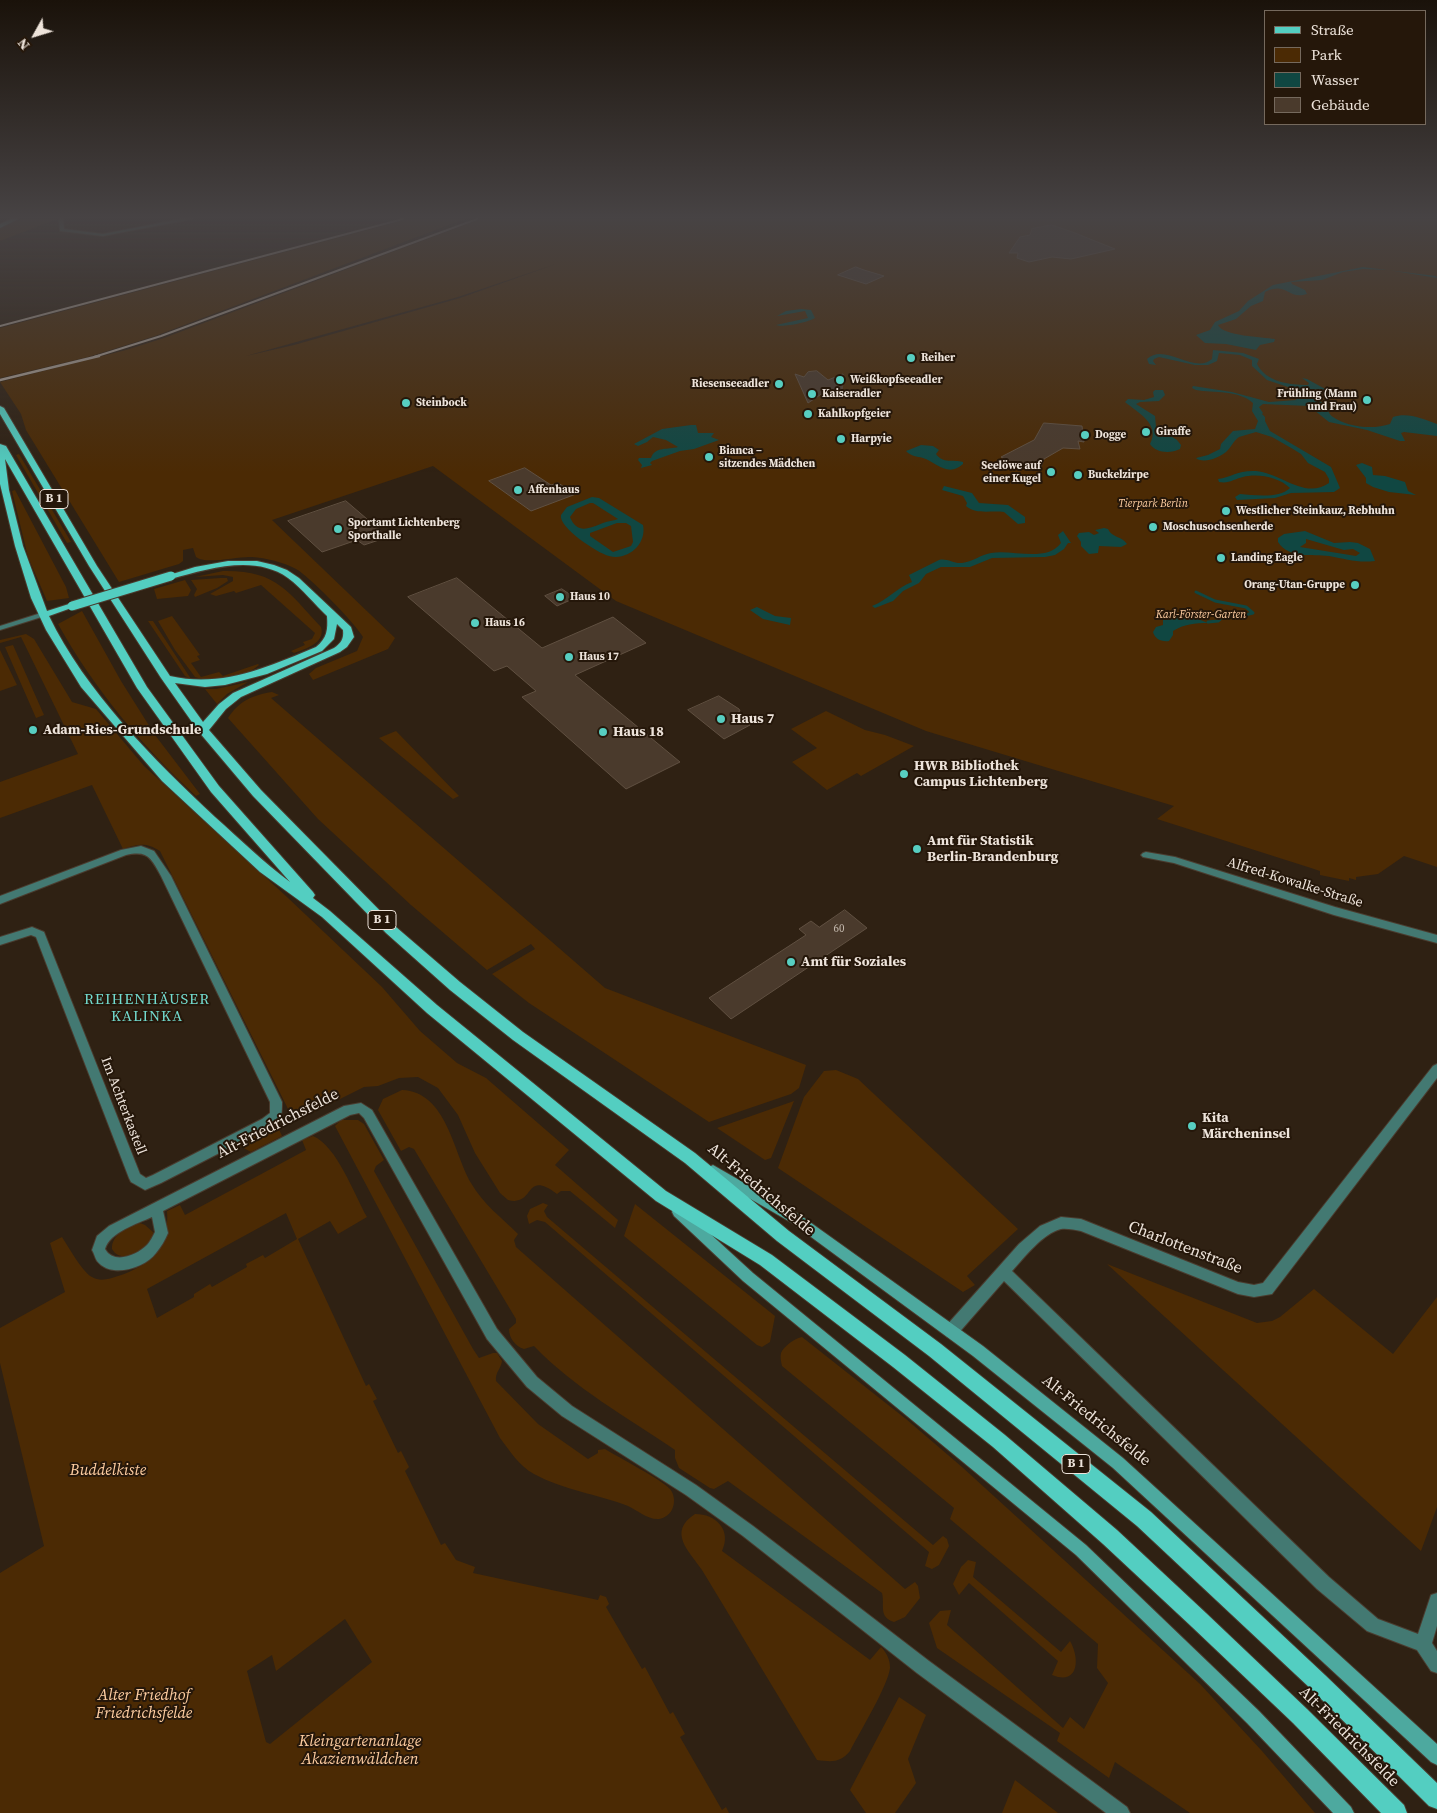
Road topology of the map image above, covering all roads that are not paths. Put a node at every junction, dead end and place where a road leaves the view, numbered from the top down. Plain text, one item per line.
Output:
1 (0, 408) edge
2 (1, 444) edge
3 (44, 615) junction
4 (332, 616) junction
5 (0, 628) edge
6 (166, 678) junction
7 (204, 730) junction
8 (1146, 855) dead end
9 (0, 900) edge
10 (326, 914) junction
11 (1437, 939) edge
12 (0, 941) edge
13 (1437, 1069) edge
14 (276, 1115) joint
15 (690, 1158) junction
16 (661, 1196) junction
17 (156, 1208) junction
18 (1004, 1272) junction
19 (951, 1331) junction
20 (1437, 1601) edge
21 (1422, 1644) junction
22 (1437, 1665) edge
23 (1437, 1756) edge
24 (1437, 1798) edge
25 (1121, 1813) edge
26 (1344, 1813) edge
27 (1396, 1813) edge

1 - 6 main road, B 1
2 - 3 main road
2 - 10 main road, B 1
3 - 4 main road, bridge
3 - 5 street
3 - 10 main road
4 - 6 main road
4 - 7 main road
6 - 7 main road, B 1
7 - 15 main road, B 1
8 - 11 street, Alfred-Kowalke-Straße
9 - 14 street, Alt-Friedrichsfelde
10 - 16 main road, B 1
12 - 14 street, Im Achterkastell
13 - 18 street, Charlottenstraße
15 - 19 main road, Alt-Friedrichsfelde
15 - 24 main road, Alt-Friedrichsfelde / B 1
16 - 26 main road
16 - 27 main road, Alt-Friedrichsfelde / B 1
17 - 17 street, Alt-Friedrichsfelde
17 - 25 street, Alt-Friedrichsfelde
18 - 19 street, Charlottenstraße
18 - 21 street
19 - 23 main road, Alt-Friedrichsfelde
20 - 21 street
21 - 22 street

